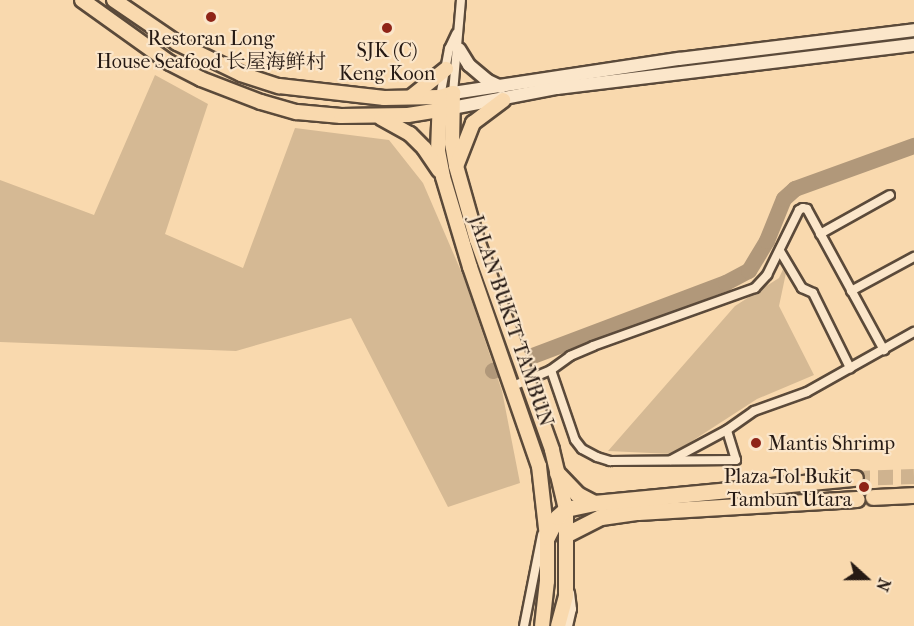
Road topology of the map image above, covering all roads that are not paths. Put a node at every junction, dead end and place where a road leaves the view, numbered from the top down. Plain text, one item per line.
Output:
1 (82, 0) edge
2 (114, 0) edge
3 (461, 0) edge
4 (914, 30) edge
5 (458, 31) junction
6 (914, 45) edge
7 (459, 49) junction
8 (446, 69) junction
9 (502, 94) junction
10 (409, 98) junction
11 (446, 102) junction
12 (377, 116) junction
13 (456, 166) junction
14 (443, 177) junction
15 (890, 195) dead end
16 (820, 234) junction
17 (780, 251) junction
18 (914, 257) edge
19 (851, 291) junction
20 (914, 332) edge
21 (884, 350) junction
22 (850, 368) junction
23 (551, 370) junction
24 (526, 376) junction
25 (511, 382) junction
26 (727, 430) junction
27 (671, 460) junction
28 (557, 473) junction
29 (855, 477) tunnel mouth
30 (914, 495) edge
31 (873, 497) dead end
32 (857, 499) dead end
33 (594, 503) junction
34 (566, 509) junction
35 (545, 520) junction
36 (567, 534) junction
37 (547, 537) junction
38 (567, 568) junction
39 (524, 626) edge
40 (542, 626) edge
41 (558, 626) edge
42 (568, 626) edge

1 - 12 main road
2 - 10 main road
3 - 5 street, JALAN BUKIT TAMBUN
4 - 9 street
5 - 7 street, JALAN BUKIT TAMBUN
5 - 8 street, JALAN BUKIT TAMBUN
6 - 9 street
7 - 9 street
7 - 11 street, JALAN BUKIT TAMBUN
8 - 10 main road
8 - 11 street, JALAN BUKIT TAMBUN
9 - 11 street
9 - 13 main road
10 - 11 main road
11 - 12 main road
11 - 13 main road, JALAN BUKIT TAMBUN
11 - 14 main road, JALAN BUKIT TAMBUN
12 - 14 main road
13 - 24 main road, JALAN BUKIT TAMBUN
14 - 25 main road, JALAN BUKIT TAMBUN
15 - 16 street
16 - 17 street
16 - 19 street
17 - 22 street
17 - 23 street
18 - 19 street
19 - 21 street
20 - 21 street
21 - 22 street
22 - 26 street
23 - 24 street
23 - 27 street
24 - 25 street
24 - 28 main road, JALAN BUKIT TAMBUN
25 - 35 main road, JALAN BUKIT TAMBUN
26 - 27 street
26 - 27 street
28 - 33 highway
28 - 34 main road, JALAN BUKIT TAMBUN
29 - 33 highway
30 - 31 highway
32 - 36 highway
33 - 34 highway
34 - 36 main road, JALAN BUKIT TAMBUN
34 - 37 highway
35 - 37 main road, JALAN BUKIT TAMBUN
35 - 39 street
36 - 38 main road, JALAN BUKIT TAMBUN
37 - 40 main road, JALAN BUKIT TAMBUN
38 - 41 main road, JALAN BUKIT TAMBUN
38 - 42 street

